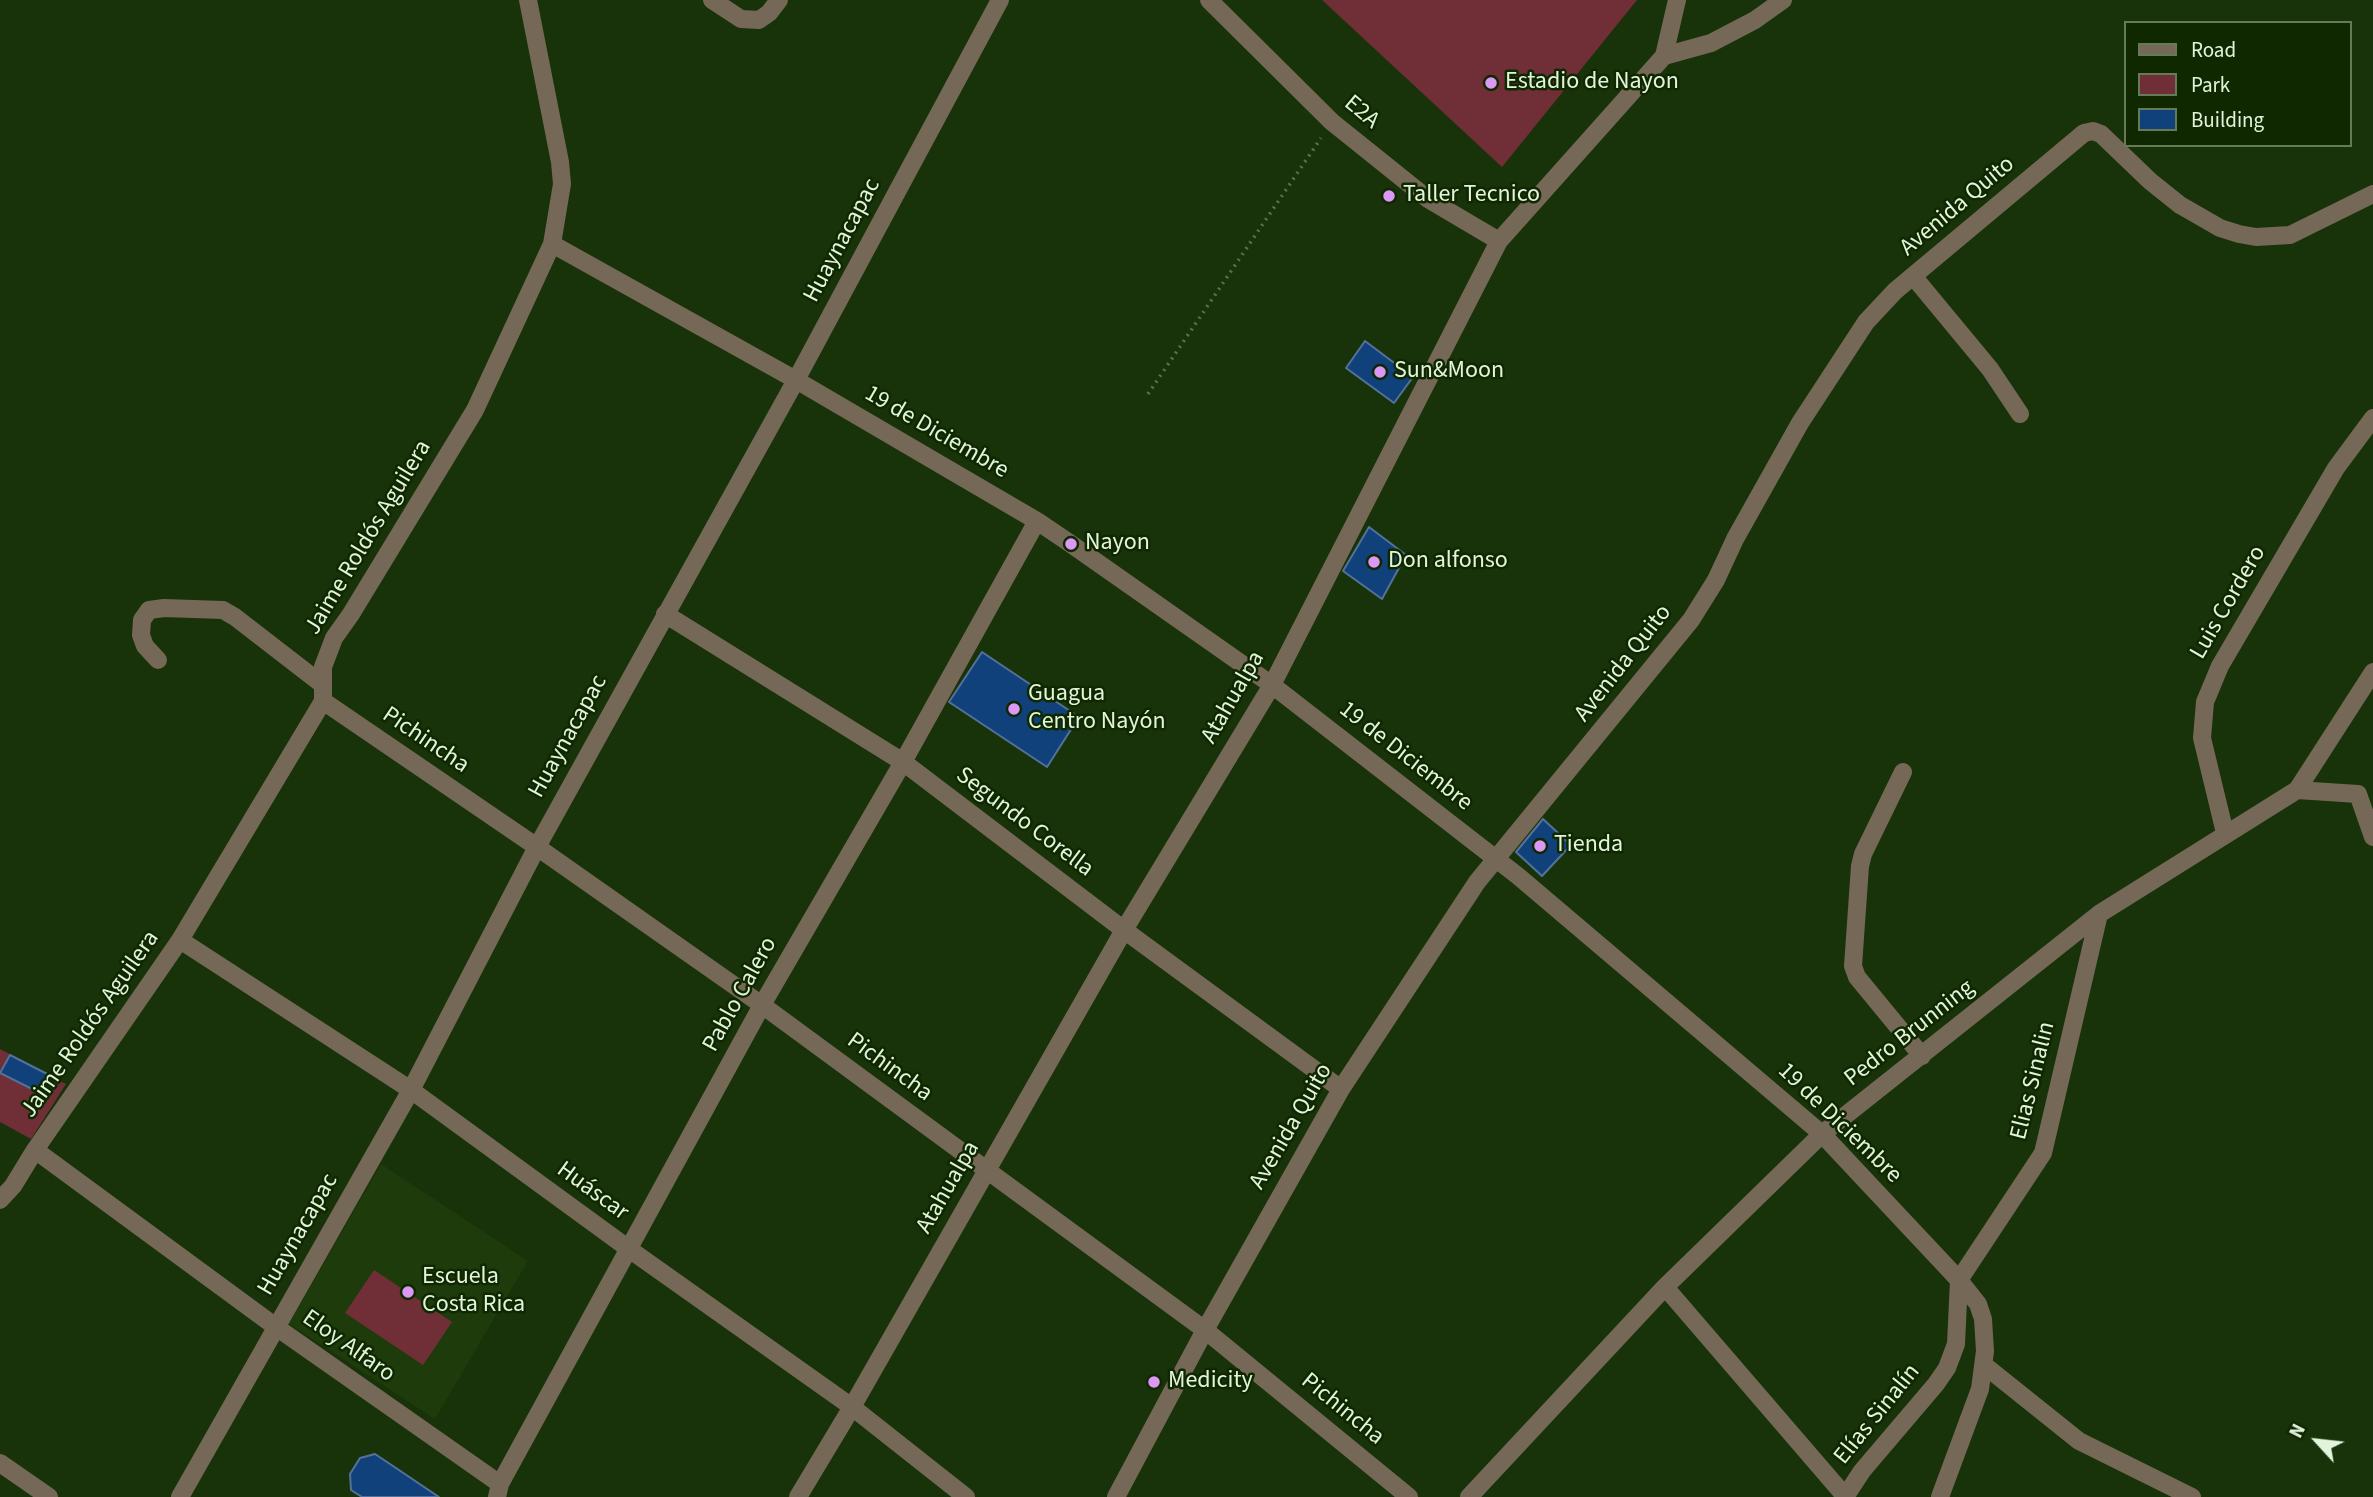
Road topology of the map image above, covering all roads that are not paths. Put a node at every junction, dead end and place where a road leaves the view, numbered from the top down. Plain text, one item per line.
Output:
1 (528, 0) edge
2 (712, 0) edge
3 (779, 0) edge
4 (1000, 0) edge
5 (1209, 0) edge
6 (1677, 0) edge
7 (1783, 0) edge
8 (1664, 56) junction
9 (2373, 194) edge
10 (1499, 242) junction
11 (552, 244) junction
12 (1913, 276) junction
13 (796, 380) junction
14 (2020, 414) dead end
15 (2373, 418) edge
16 (1037, 521) junction
17 (665, 614) junction
18 (158, 660) dead end
19 (2373, 672) edge
20 (1272, 685) junction
21 (323, 693) junction
22 (903, 762) junction
23 (1903, 772) dead end
24 (2297, 790) junction
25 (2225, 833) junction
26 (2373, 837) edge
27 (537, 846) junction
28 (1496, 859) junction
29 (2099, 914) junction
30 (1124, 930) junction
31 (180, 940) junction
32 (762, 1005) junction
33 (1922, 1056) junction
34 (1341, 1089) junction
35 (411, 1090) junction
36 (1822, 1134) junction
37 (35, 1150) junction
38 (988, 1171) junction
39 (0, 1200) edge
40 (629, 1249) junction
41 (1959, 1280) junction
42 (1665, 1287) junction
43 (276, 1327) junction
44 (1205, 1330) junction
45 (1984, 1365) junction
46 (852, 1407) junction
47 (0, 1463) edge
48 (498, 1490) edge
49 (49, 1497) edge
50 (180, 1497) edge
51 (798, 1497) edge
52 (965, 1497) edge
53 (1116, 1497) edge
54 (1409, 1497) edge
55 (1469, 1497) edge
56 (1845, 1497) edge
57 (1940, 1497) edge
58 (2192, 1497) edge

1 - 11 street, Jaime Roldós Aguilera
2 - 3 street
4 - 13 street, Huaynacapac
5 - 10 street, E2A
6 - 8 street
7 - 8 street
8 - 10 street, Atahualpa
9 - 12 street, Avenida Quito
10 - 20 street, Atahualpa
11 - 13 street, 19 de Diciembre
11 - 21 street, Jaime Roldós Aguilera
12 - 14 street
12 - 28 street, Avenida Quito
13 - 16 street, 19 de Diciembre
13 - 17 street, Huaynacapac
15 - 25 street, Luis Cordero
16 - 20 street, 19 de Diciembre
16 - 22 street, Pablo Calero
17 - 22 street, Segundo Corella
17 - 27 street, Huaynacapac
18 - 21 street, Pichincha
19 - 24 street, Pedro Brunning
20 - 28 street, 19 de Diciembre
20 - 30 street, Atahualpa
21 - 27 street, Pichincha
21 - 31 street, Jaime Roldós Aguilera
22 - 30 street, Segundo Corella
22 - 32 street, Pablo Calero
23 - 33 street
24 - 25 street, Pedro Brunning
24 - 26 street
25 - 29 street, Pedro Brunning
27 - 32 street, Pichincha
27 - 35 street, Huaynacapac
28 - 34 street, Avenida Quito
28 - 36 street, 19 de Diciembre
29 - 33 street, Pedro Brunning
29 - 41 street, Elias Sinalin
30 - 34 street, Segundo Corella
30 - 38 street, Atahualpa
31 - 35 street, Huáscar
31 - 37 street, Jaime Roldós Aguilera
32 - 38 street, Pichincha
32 - 40 street, Pablo Calero
33 - 36 street, Pedro Brunning
34 - 44 street, Avenida Quito
35 - 40 street, Huáscar
35 - 43 street, Huaynacapac
36 - 41 street, 19 de Diciembre
36 - 42 street, Pedro Brunning
37 - 39 street, Jaime Roldós Aguilera
37 - 43 street, Eloy Alfaro
38 - 44 street, Pichincha
38 - 46 street, Atahualpa
40 - 46 street, Huáscar
40 - 48 street, Pablo Calero
41 - 45 street, 19 de Diciembre
41 - 56 street, Elías Sinalín
42 - 55 street, Pedro Brunning
42 - 56 street
43 - 48 street, Eloy Alfaro
43 - 50 street, Huaynacapac
44 - 53 street, Avenida Quito
44 - 54 street, Pichincha
45 - 57 street, 19 de Diciembre
45 - 58 street
46 - 51 street, Atahualpa
46 - 52 street, Huáscar
47 - 49 street

